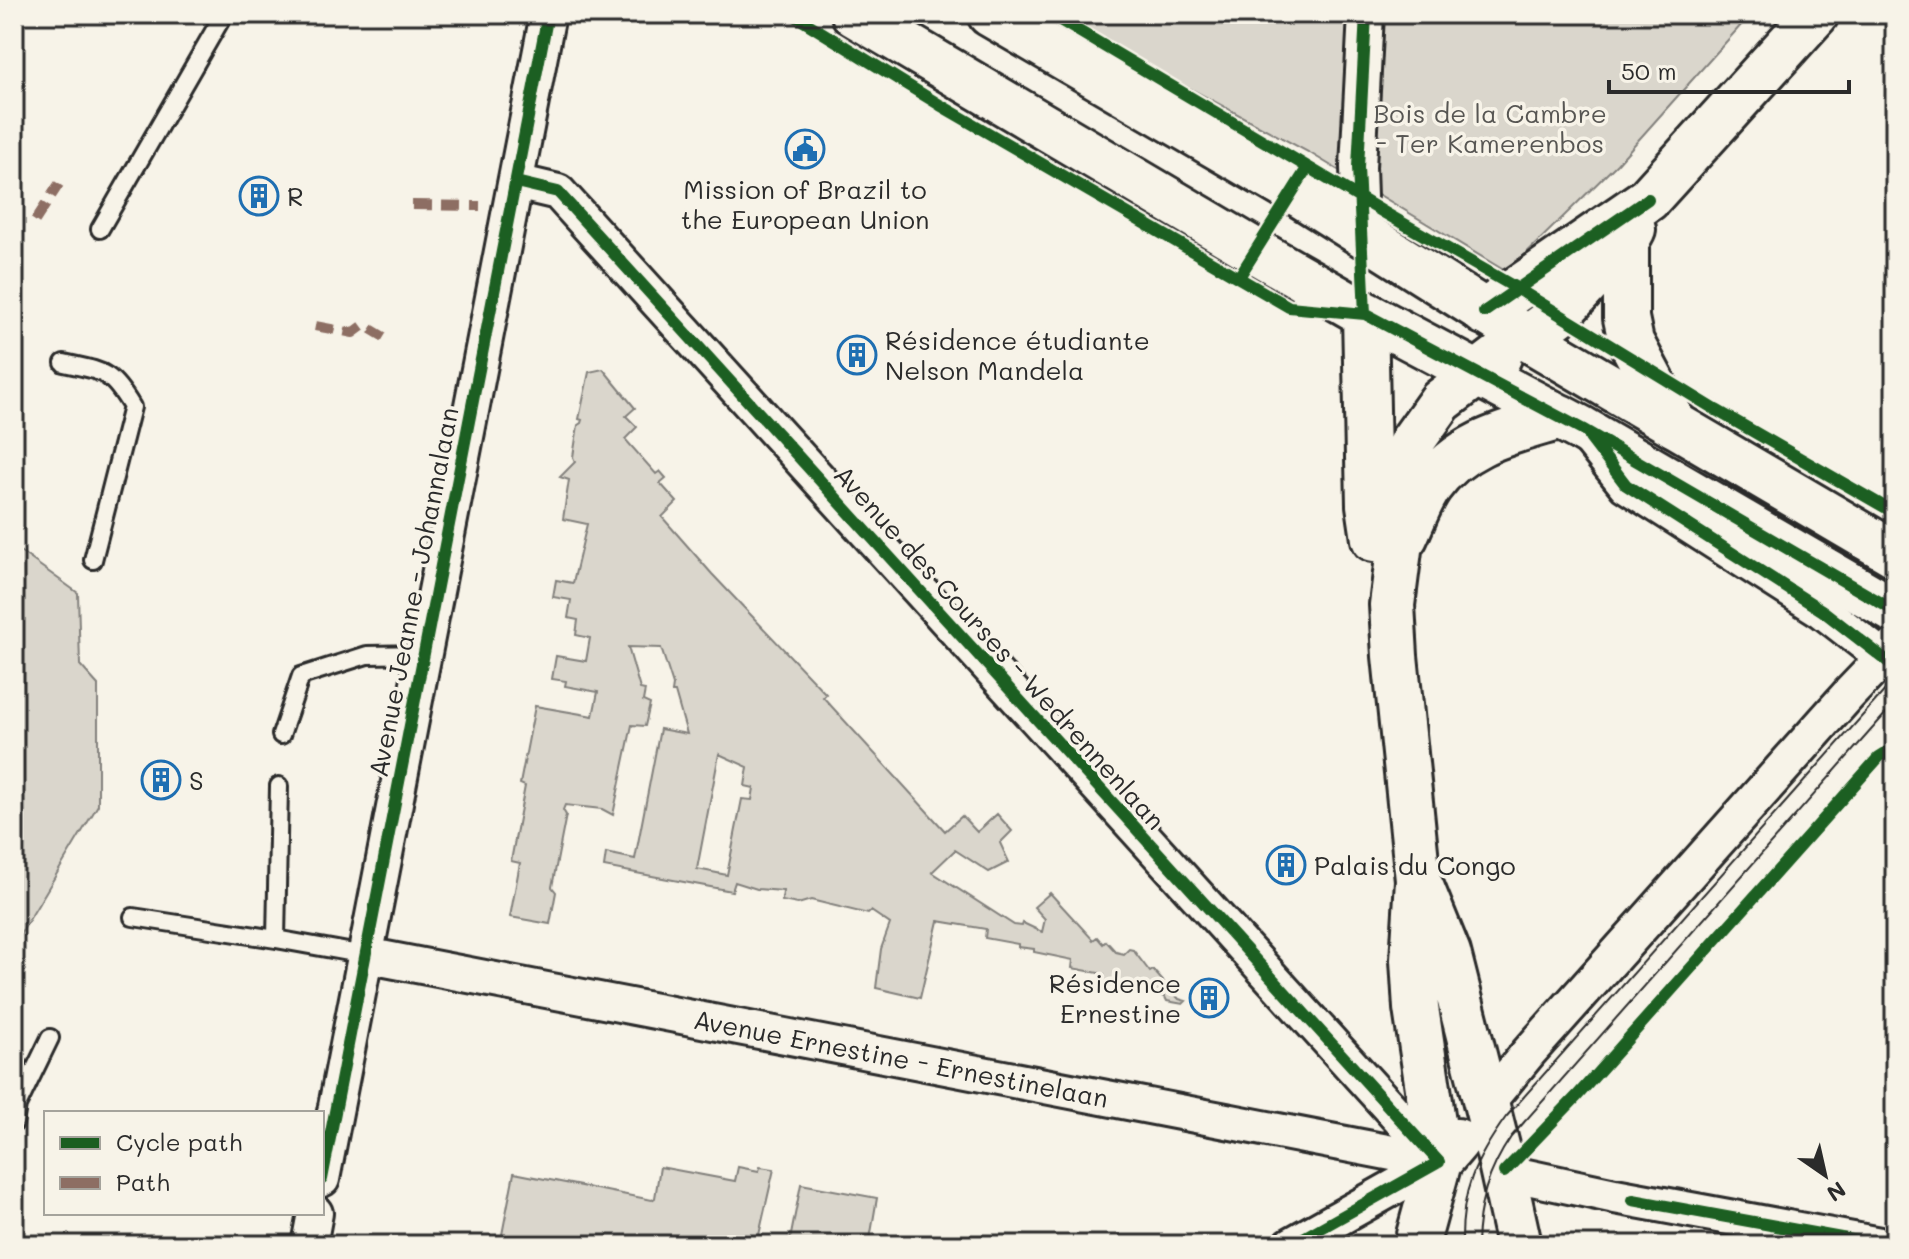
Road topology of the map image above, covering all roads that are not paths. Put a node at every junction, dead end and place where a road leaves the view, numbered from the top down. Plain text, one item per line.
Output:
1 (224, 14) edge
2 (548, 14) edge
3 (854, 14) edge
4 (990, 14) edge
5 (1366, 14) edge
6 (1816, 14) edge
7 (516, 182) junction
8 (1359, 197) dead end
9 (1648, 199) junction
10 (100, 229) dead end
11 (1626, 242) junction
12 (1484, 312) junction
13 (1365, 314) junction
14 (1527, 338) junction
15 (1430, 348) junction
16 (64, 363) dead end
17 (1476, 373) junction
18 (1366, 392) junction
19 (1571, 423) junction
20 (1675, 425) junction
21 (1399, 550) junction
22 (1895, 554) edge
23 (93, 560) dead end
24 (1392, 605) junction
25 (1895, 611) edge
26 (424, 654) junction
27 (1891, 657) edge
28 (281, 735) dead end
29 (279, 786) dead end
30 (1418, 880) junction
31 (133, 917) dead end
32 (276, 939) junction
33 (365, 955) junction
34 (50, 1038) dead end
35 (1486, 1104) junction
36 (15, 1113) edge
37 (1439, 1162) junction
38 (324, 1169) edge
39 (1504, 1172) junction
40 (315, 1215) edge
41 (1518, 1244) edge
42 (309, 1245) edge
43 (1291, 1245) edge
44 (1419, 1245) edge
45 (1880, 1245) edge

1 - 10 lane
2 - 7 street, Avenue Jeanne - Johannalaan
3 - 13 main road
4 - 12 main road
5 - 8 street
6 - 9 main road
7 - 26 street, Avenue Jeanne - Johannalaan
7 - 37 street, Avenue des Courses - Wedrennenlaan
9 - 11 main road
9 - 12 main road
11 - 14 main road
11 - 20 main road
12 - 14 main road
12 - 15 main road
13 - 15 main road
13 - 18 main road
14 - 17 main road
14 - 20 main road
15 - 17 main road
15 - 18 main road
16 - 23 lane
17 - 19 main road
17 - 21 main road
18 - 24 main road
19 - 21 main road
19 - 25 main road
19 - 27 street
20 - 22 main road
21 - 24 main road
24 - 30 main road
26 - 28 lane
26 - 33 street, Avenue Jeanne - Johannalaan
27 - 35 street
29 - 32 lane
30 - 35 main road
30 - 37 main road
31 - 32 lane
32 - 33 lane
33 - 37 street, Avenue Ernestine - Ernestinelaan
33 - 38 street, Avenue Jeanne - Johannalaan
34 - 36 lane
35 - 37 main road
35 - 39 main road
37 - 39 main road
37 - 43 street
37 - 44 main road
39 - 41 main road
39 - 45 street
40 - 42 street

